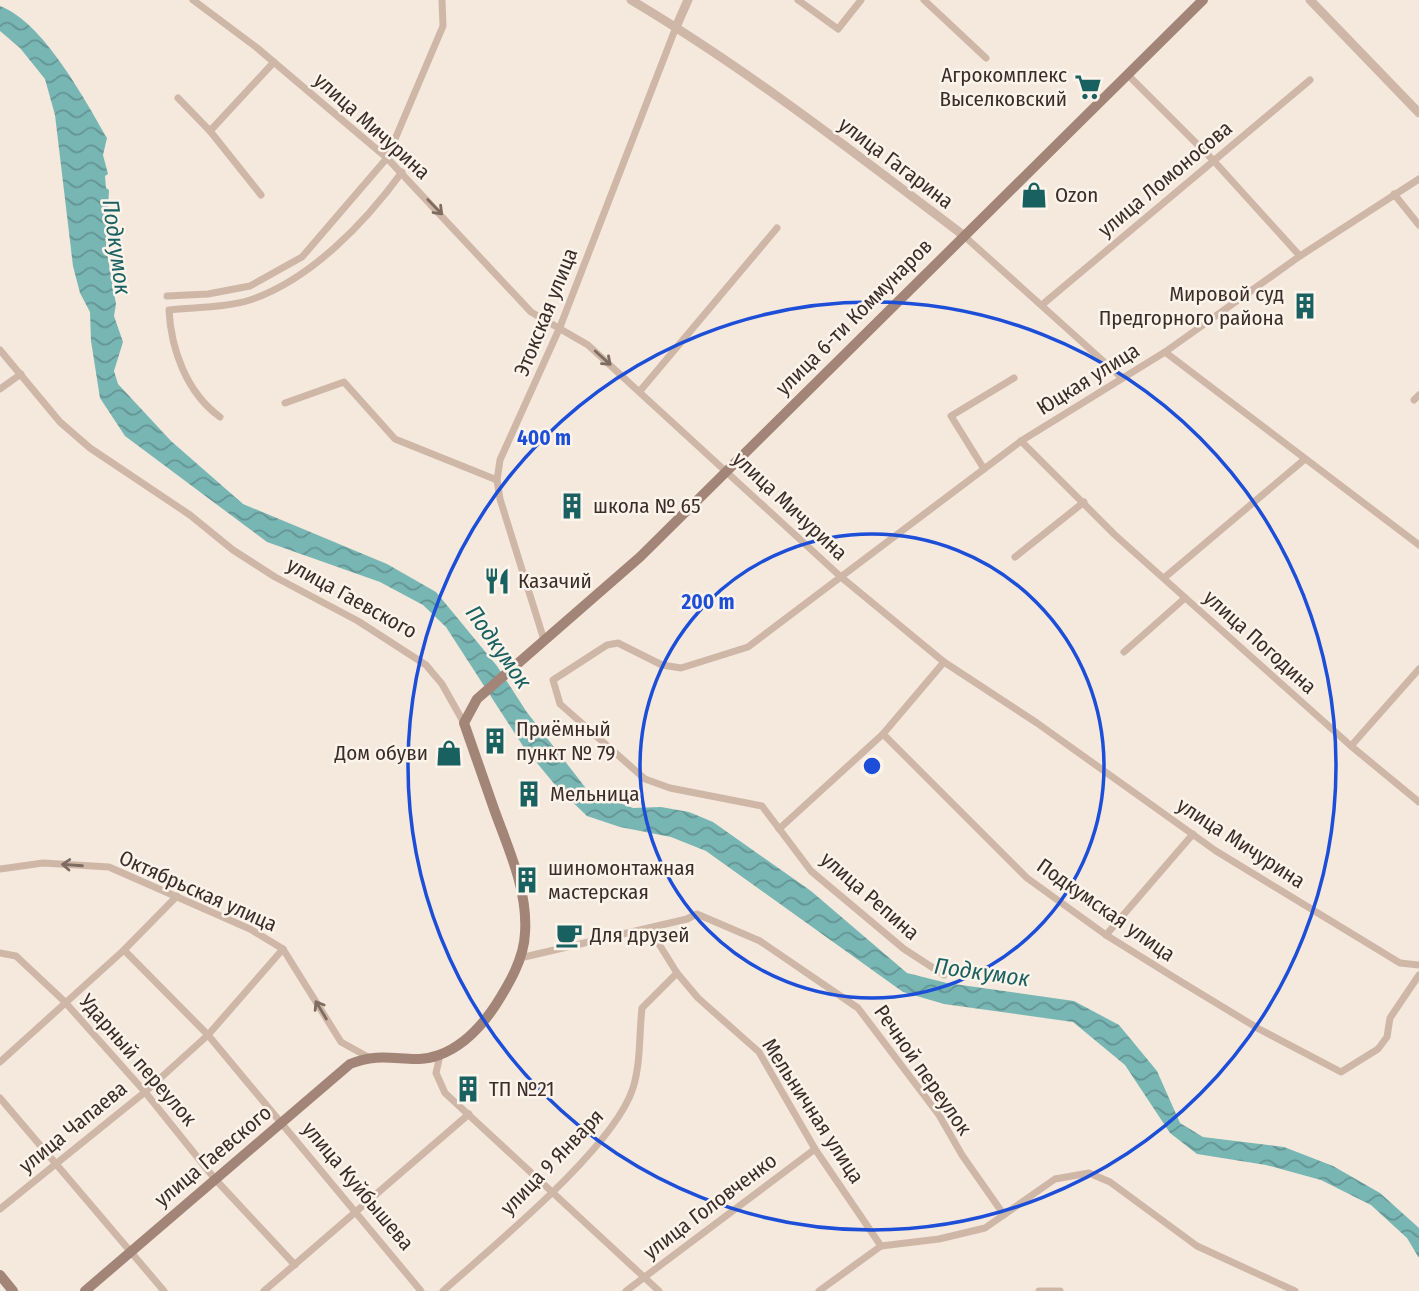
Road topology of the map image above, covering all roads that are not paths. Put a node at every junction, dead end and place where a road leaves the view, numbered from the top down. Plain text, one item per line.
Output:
1 (193, 0) edge
2 (442, 0) edge
3 (631, 0) edge
4 (688, 0) edge
5 (798, 0) edge
6 (862, 0) edge
7 (924, 0) edge
8 (1203, 0) edge
9 (1310, 0) edge
10 (676, 27) junction
11 (986, 58) dead end
12 (274, 62) junction
13 (1127, 74) junction
14 (1310, 80) dead end
15 (178, 98) dead end
16 (1419, 113) edge
17 (210, 131) junction
18 (387, 158) junction
19 (1213, 160) junction
20 (402, 172) junction
21 (1419, 179) edge
22 (1394, 194) junction
23 (261, 195) dead end
24 (1419, 225) edge
25 (777, 228) dead end
26 (963, 235) junction
27 (1300, 256) junction
28 (167, 296) dead end
29 (1043, 304) junction
30 (560, 327) junction
31 (0, 350) edge
32 (1164, 352) junction
33 (21, 374) junction
34 (1014, 378) dead end
35 (1122, 378) junction
36 (0, 389) edge
37 (640, 391) junction
38 (285, 403) dead end
39 (220, 416) dead end
40 (1021, 441) junction
41 (1305, 459) junction
42 (984, 469) junction
43 (728, 472) junction
44 (497, 480) junction
45 (1084, 502) junction
46 (1419, 545) edge
47 (1014, 557) dead end
48 (842, 577) junction
49 (1164, 579) junction
50 (1185, 598) junction
51 (544, 640) junction
52 (1124, 652) dead end
53 (944, 662) junction
54 (1419, 670) edge
55 (553, 680) joint
56 (464, 723) junction
57 (883, 734) junction
58 (1351, 746) junction
59 (1419, 802) edge
60 (779, 830) junction
61 (1193, 834) junction
62 (0, 869) edge
63 (177, 896) junction
64 (649, 928) junction
65 (1106, 935) junction
66 (283, 949) junction
67 (124, 950) junction
68 (0, 953) edge
69 (520, 958) junction
70 (1419, 965) edge
71 (677, 973) junction
72 (944, 975) dead end
73 (1419, 975) edge
74 (64, 1001) junction
75 (208, 1035) junction
76 (440, 1055) junction
77 (368, 1056) junction
78 (0, 1062) edge
79 (145, 1092) junction
80 (0, 1098) edge
81 (469, 1114) junction
82 (282, 1123) junction
83 (815, 1149) junction
84 (55, 1164) junction
85 (215, 1179) junction
86 (553, 1191) junction
87 (0, 1209) edge
88 (357, 1212) junction
89 (1004, 1215) junction
90 (881, 1246) junction
91 (131, 1252) junction
92 (295, 1265) junction
93 (0, 1275) edge
94 (644, 1276) junction
95 (13, 1291) edge
96 (85, 1291) edge
97 (164, 1291) edge
98 (264, 1291) edge
99 (421, 1291) edge
100 (443, 1291) edge
101 (626, 1291) edge
102 (659, 1291) edge
103 (819, 1291) edge
104 (1039, 1291) edge
105 (1060, 1291) edge
106 (1295, 1291) edge

1 - 12 street, улица Мичурина
2 - 18 street
3 - 10 street, улица Гагарина
4 - 10 street, Этокская улица
5 - 6 street
7 - 11 street
8 - 13 main road, улица 6-ти Коммунаров
9 - 16 street
10 - 26 street, улица Гагарина
10 - 30 street, Этокская улица
12 - 17 street
12 - 18 street, улица Мичурина
13 - 19 street
13 - 26 main road, улица 6-ти Коммунаров
14 - 19 street, улица Ломоносова
15 - 17 street
17 - 23 street
18 - 20 street, улица Мичурина
18 - 28 street
19 - 27 street
19 - 29 street, улица Ломоносова
20 -> 30 street, улица Мичурина
20 - 39 street
21 - 22 street, Юцкая улица
22 - 24 street
22 - 27 street, Юцкая улица
25 - 37 street
26 - 29 street, улица Гагарина
26 - 43 main road, улица 6-ти Коммунаров
27 - 32 street, Юцкая улица
29 - 35 street, улица Гагарина
30 -> 37 street, улица Мичурина
30 - 44 street, Этокская улица
31 - 33 street, улица Гаевского
32 - 35 street, Юцкая улица
32 - 41 street
33 - 36 street
33 - 56 street, улица Гаевского
34 - 42 street, Юцкая улица
35 - 40 street, Юцкая улица
37 - 43 street, улица Мичурина
38 - 44 street
40 - 42 street, Юцкая улица
40 - 45 street, улица Погодина
41 - 46 street
41 - 49 street
42 - 48 street, Юцкая улица
43 - 48 street, улица Мичурина
43 - 51 main road, улица 6-ти Коммунаров
44 - 51 street, Этокская улица
45 - 47 street
45 - 49 street, улица Погодина
48 - 53 street, улица Мичурина
48 - 55 street, Юцкая улица
49 - 50 street, улица Погодина
50 - 52 street
50 - 58 street, улица Погодина
51 - 56 main road, улица 6-ти Коммунаров
53 - 57 street
53 - 61 street, улица Мичурина
54 - 58 street
55 - 60 street, улица Репина
56 - 69 main road, улица Гаевского
57 - 60 street
57 - 65 street, Подкумская улица
58 - 59 street, улица Погодина
60 - 72 street, улица Репина
61 - 65 street
61 - 70 street, улица Мичурина
63 -> 62 street, Октябрьская улица
63 - 66 street, Октябрьская улица
63 - 67 street
64 - 69 street, Речной переулок
64 - 71 street
64 - 89 street, Речной переулок
65 - 73 street, Подкумская улица
66 - 75 street, улица Чапаева
77 -> 66 street, Октябрьская улица
67 - 74 street
67 - 75 street, улица Куйбышева
68 - 74 street, Ударный переулок
69 - 76 main road, улица Гаевского
71 - 83 street, Мельничная улица
71 - 86 street, улица 9 Января
74 - 78 street
74 - 79 street, Ударный переулок
75 - 79 street, улица Чапаева
75 - 82 street, улица Куйбышева
76 - 77 main road, улица Гаевского
76 - 81 street
77 - 82 main road, улица Гаевского
79 - 84 street, улица Чапаева
79 - 85 street, Ударный переулок
80 - 84 street
81 - 86 street
81 - 88 street
82 - 85 main road, улица Гаевского
82 - 88 street, улица Куйбышева
83 - 90 street, Мельничная улица
83 - 94 street, улица Головченко
84 - 87 street, улица Чапаева
84 - 91 street
85 - 91 main road, улица Гаевского
85 - 92 street, Ударный переулок
86 - 94 street
86 - 100 street, улица 9 Января
88 - 92 street
88 - 99 street, улица Куйбышева
89 - 90 street
89 - 106 street
90 - 103 street
91 - 96 main road, улица Гаевского
91 - 97 street
92 - 98 street
93 - 95 main road
94 - 101 street, улица Головченко
94 - 102 street
104 - 105 street

